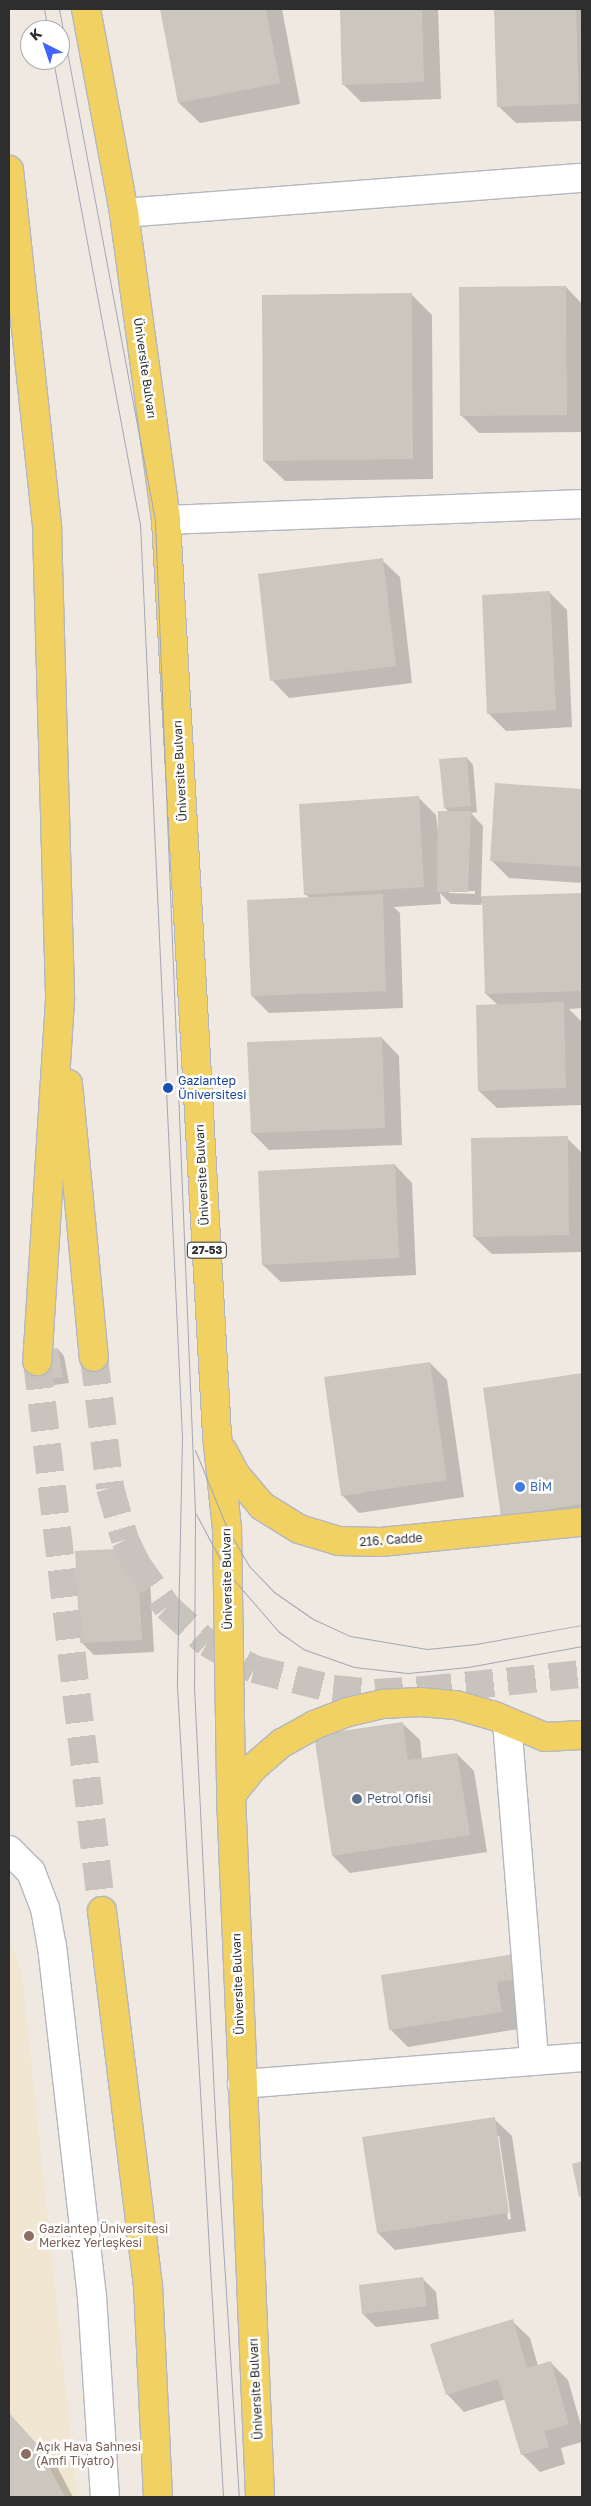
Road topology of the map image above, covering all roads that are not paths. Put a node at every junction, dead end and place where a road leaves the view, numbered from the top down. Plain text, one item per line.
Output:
1 (86, 9) edge
2 (9, 170) edge
3 (582, 178) edge
4 (124, 213) junction
5 (582, 504) edge
6 (166, 520) junction
7 (60, 1000) junction
8 (94, 1357) tunnel mouth
9 (37, 1361) tunnel mouth
10 (217, 1435) junction
11 (582, 1522) edge
12 (507, 1722) junction
13 (582, 1735) edge
14 (231, 1795) junction
15 (9, 1850) edge
16 (102, 1911) tunnel mouth
17 (582, 2057) edge
18 (534, 2062) junction
19 (242, 2084) junction
20 (105, 2497) edge
21 (158, 2497) edge
22 (260, 2497) edge

1 - 4 main road, Üniversite Bulvarı / 27-53
2 - 7 main road
3 - 4 street
4 - 6 main road, Üniversite Bulvarı / 27-53
5 - 6 street
6 - 10 main road, Üniversite Bulvarı / 27-53
7 - 8 main road
7 - 9 main road
10 - 11 main road, 216. Cadde
10 - 14 main road, Üniversite Bulvarı / 27-53
12 - 13 main road
12 - 14 main road
12 - 18 street
14 - 19 main road, Üniversite Bulvarı / 27-53
15 - 20 street
16 - 21 main road
17 - 18 street
18 - 19 street
19 - 22 main road, Üniversite Bulvarı / 27-53

